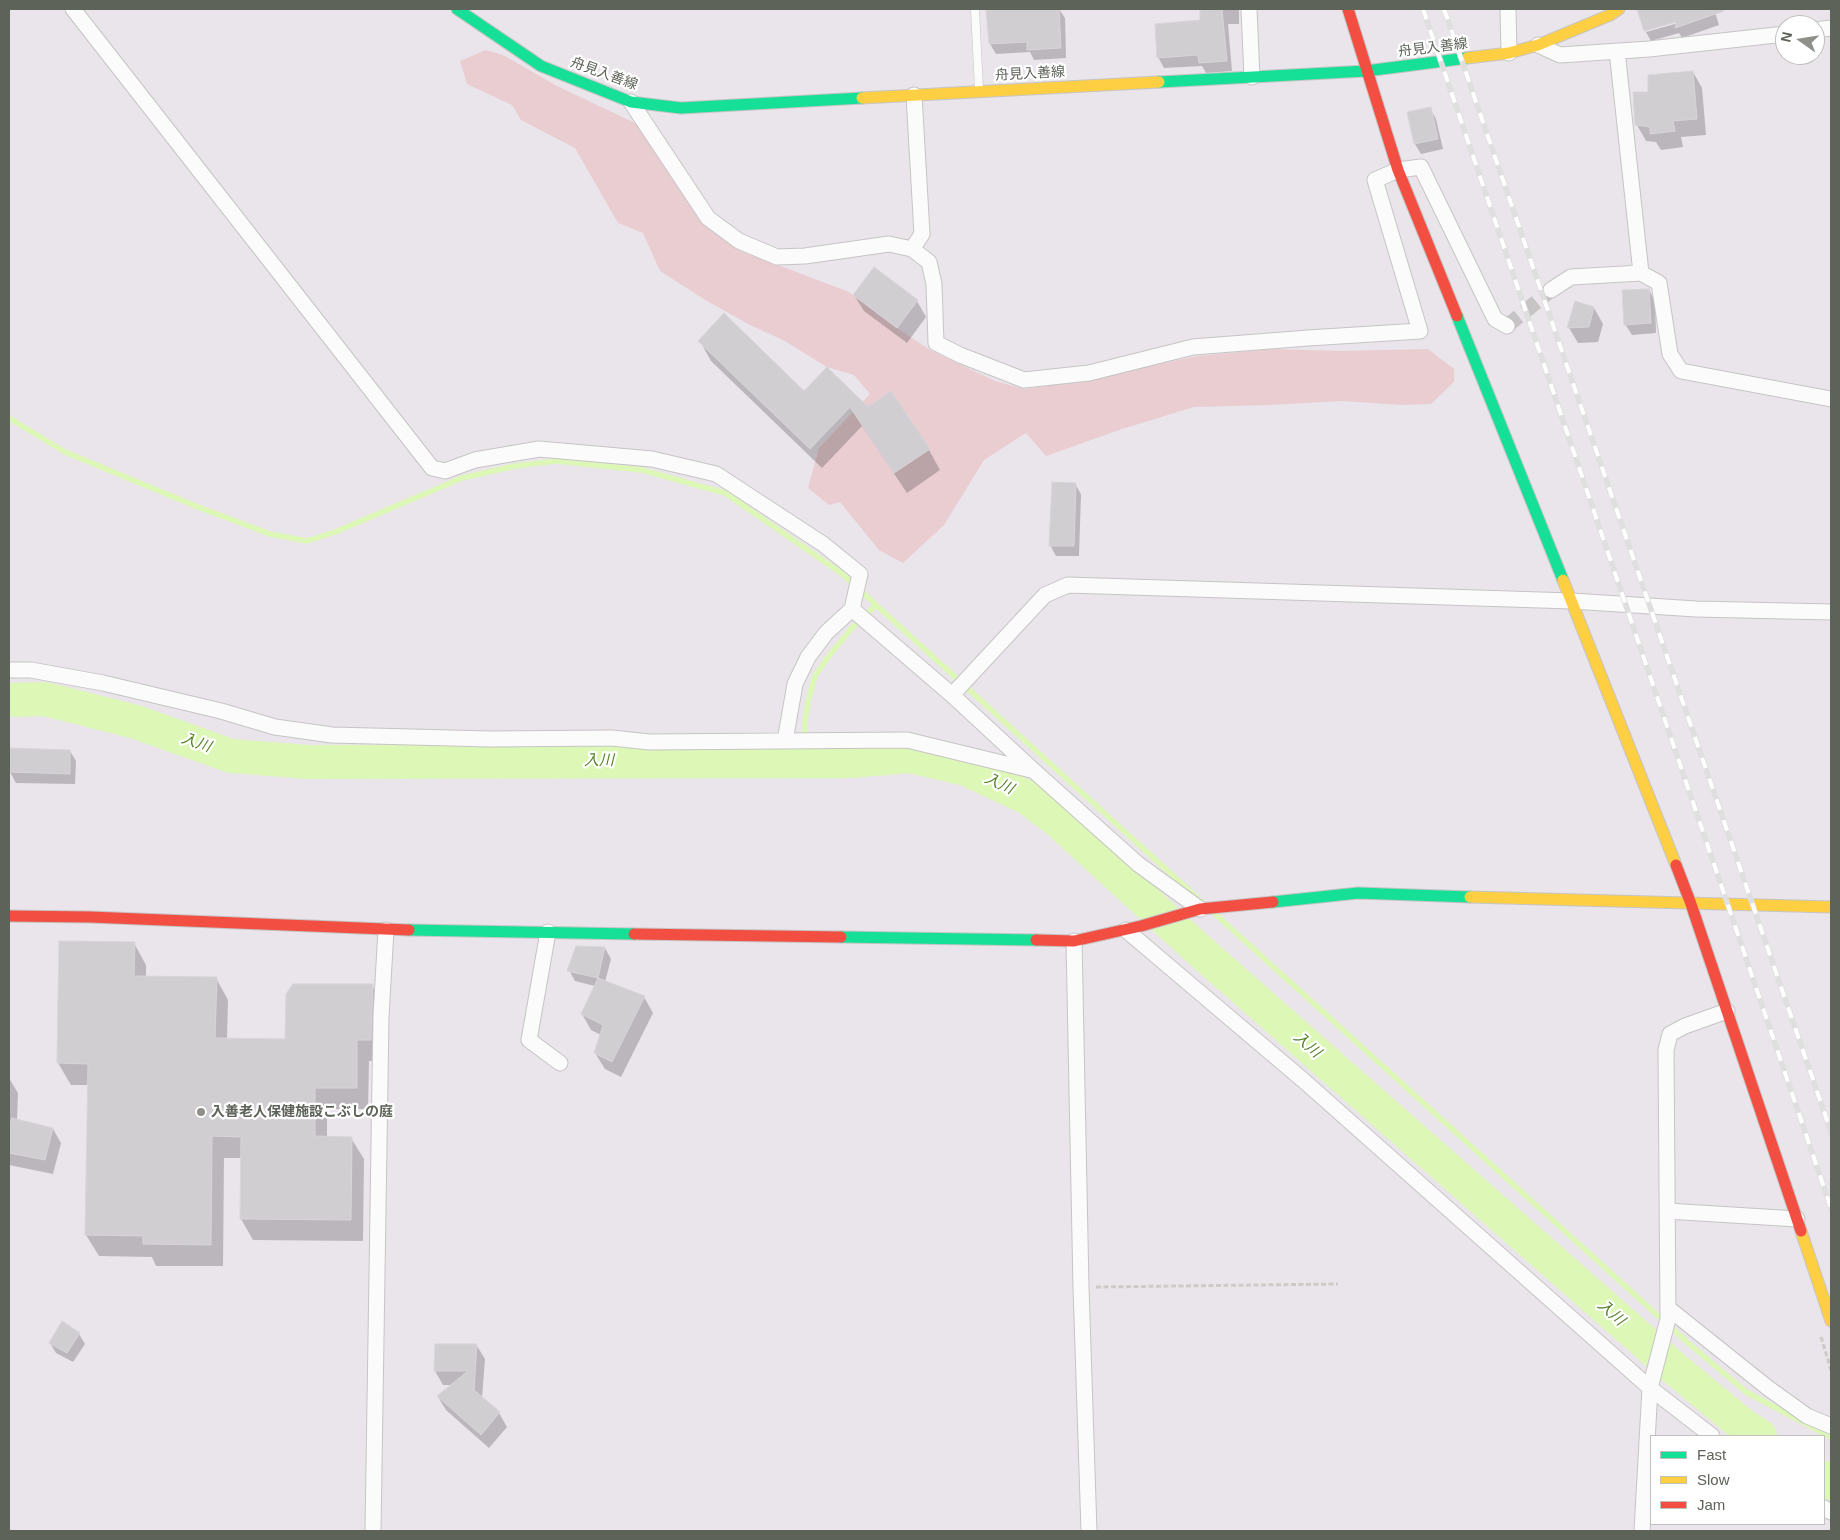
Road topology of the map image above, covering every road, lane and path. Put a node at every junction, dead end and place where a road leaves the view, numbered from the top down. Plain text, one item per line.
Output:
1 (73, 9) edge
2 (457, 9) edge
3 (975, 9) edge
4 (1249, 9) edge
5 (1348, 9) edge
6 (1508, 9) edge
7 (1619, 9) edge
8 (1775, 35) edge
9 (1538, 45) junction
10 (1617, 51) junction
11 (1509, 53) junction
12 (1366, 71) junction
13 (1252, 77) junction
14 (979, 92) junction
15 (914, 95) junction
16 (631, 102) junction
17 (1398, 170) junction
18 (912, 249) junction
19 (1641, 273) junction
20 (1550, 290) tunnel mouth
21 (1507, 326) dead end
22 (1831, 399) edge
23 (1572, 601) junction
24 (852, 609) junction
25 (1831, 612) edge
26 (9, 670) edge
27 (952, 695) junction
28 (785, 741) junction
29 (1033, 770) junction
30 (1691, 904) junction
31 (1831, 907) edge
32 (1193, 911) junction
33 (9, 916) edge
34 (386, 930) junction
35 (1126, 930) junction
36 (548, 932) junction
37 (1074, 941) junction
38 (1727, 1011) junction
39 (560, 1063) dead end
40 (1667, 1211) junction
41 (1797, 1219) junction
42 (1338, 1284) dead end
43 (1080, 1287) junction
44 (1668, 1314) junction
45 (1831, 1321) edge
46 (1650, 1388) junction
47 (1831, 1426) edge
48 (1711, 1435) edge
49 (373, 1531) edge
50 (1089, 1531) edge
51 (1642, 1531) edge

1 - 24 street
2 - 16 street, 舟見入善線
3 - 14 lane
4 - 13 street
5 - 12 street
6 - 11 street
7 - 9 street, 舟見入善線
8 - 10 street
9 - 10 street
9 - 11 street, 舟見入善線
10 - 19 street
11 - 12 street, 舟見入善線
12 - 13 street, 舟見入善線
12 - 17 street
13 - 14 street, 舟見入善線
14 - 15 street, 舟見入善線
15 - 16 street, 舟見入善線
15 - 18 street
16 - 18 street
17 - 18 street
17 - 21 street
17 - 23 street
19 - 20 street
19 - 22 street
23 - 25 street
23 - 27 street
23 - 30 street
24 - 27 street
24 - 28 street
26 - 28 street
27 - 29 street
28 - 29 street
29 - 32 street
30 - 31 street
30 - 32 street
30 - 38 street
32 - 35 street
33 - 34 street
34 - 36 street
34 - 49 street
35 - 37 street
35 - 46 street
36 - 37 street
36 - 39 street
37 - 43 street
38 - 40 street
38 - 41 street
40 - 41 street
40 - 44 street
41 - 45 street
42 - 43 path
43 - 50 street
44 - 46 street
44 - 47 street
46 - 48 street
46 - 51 street

